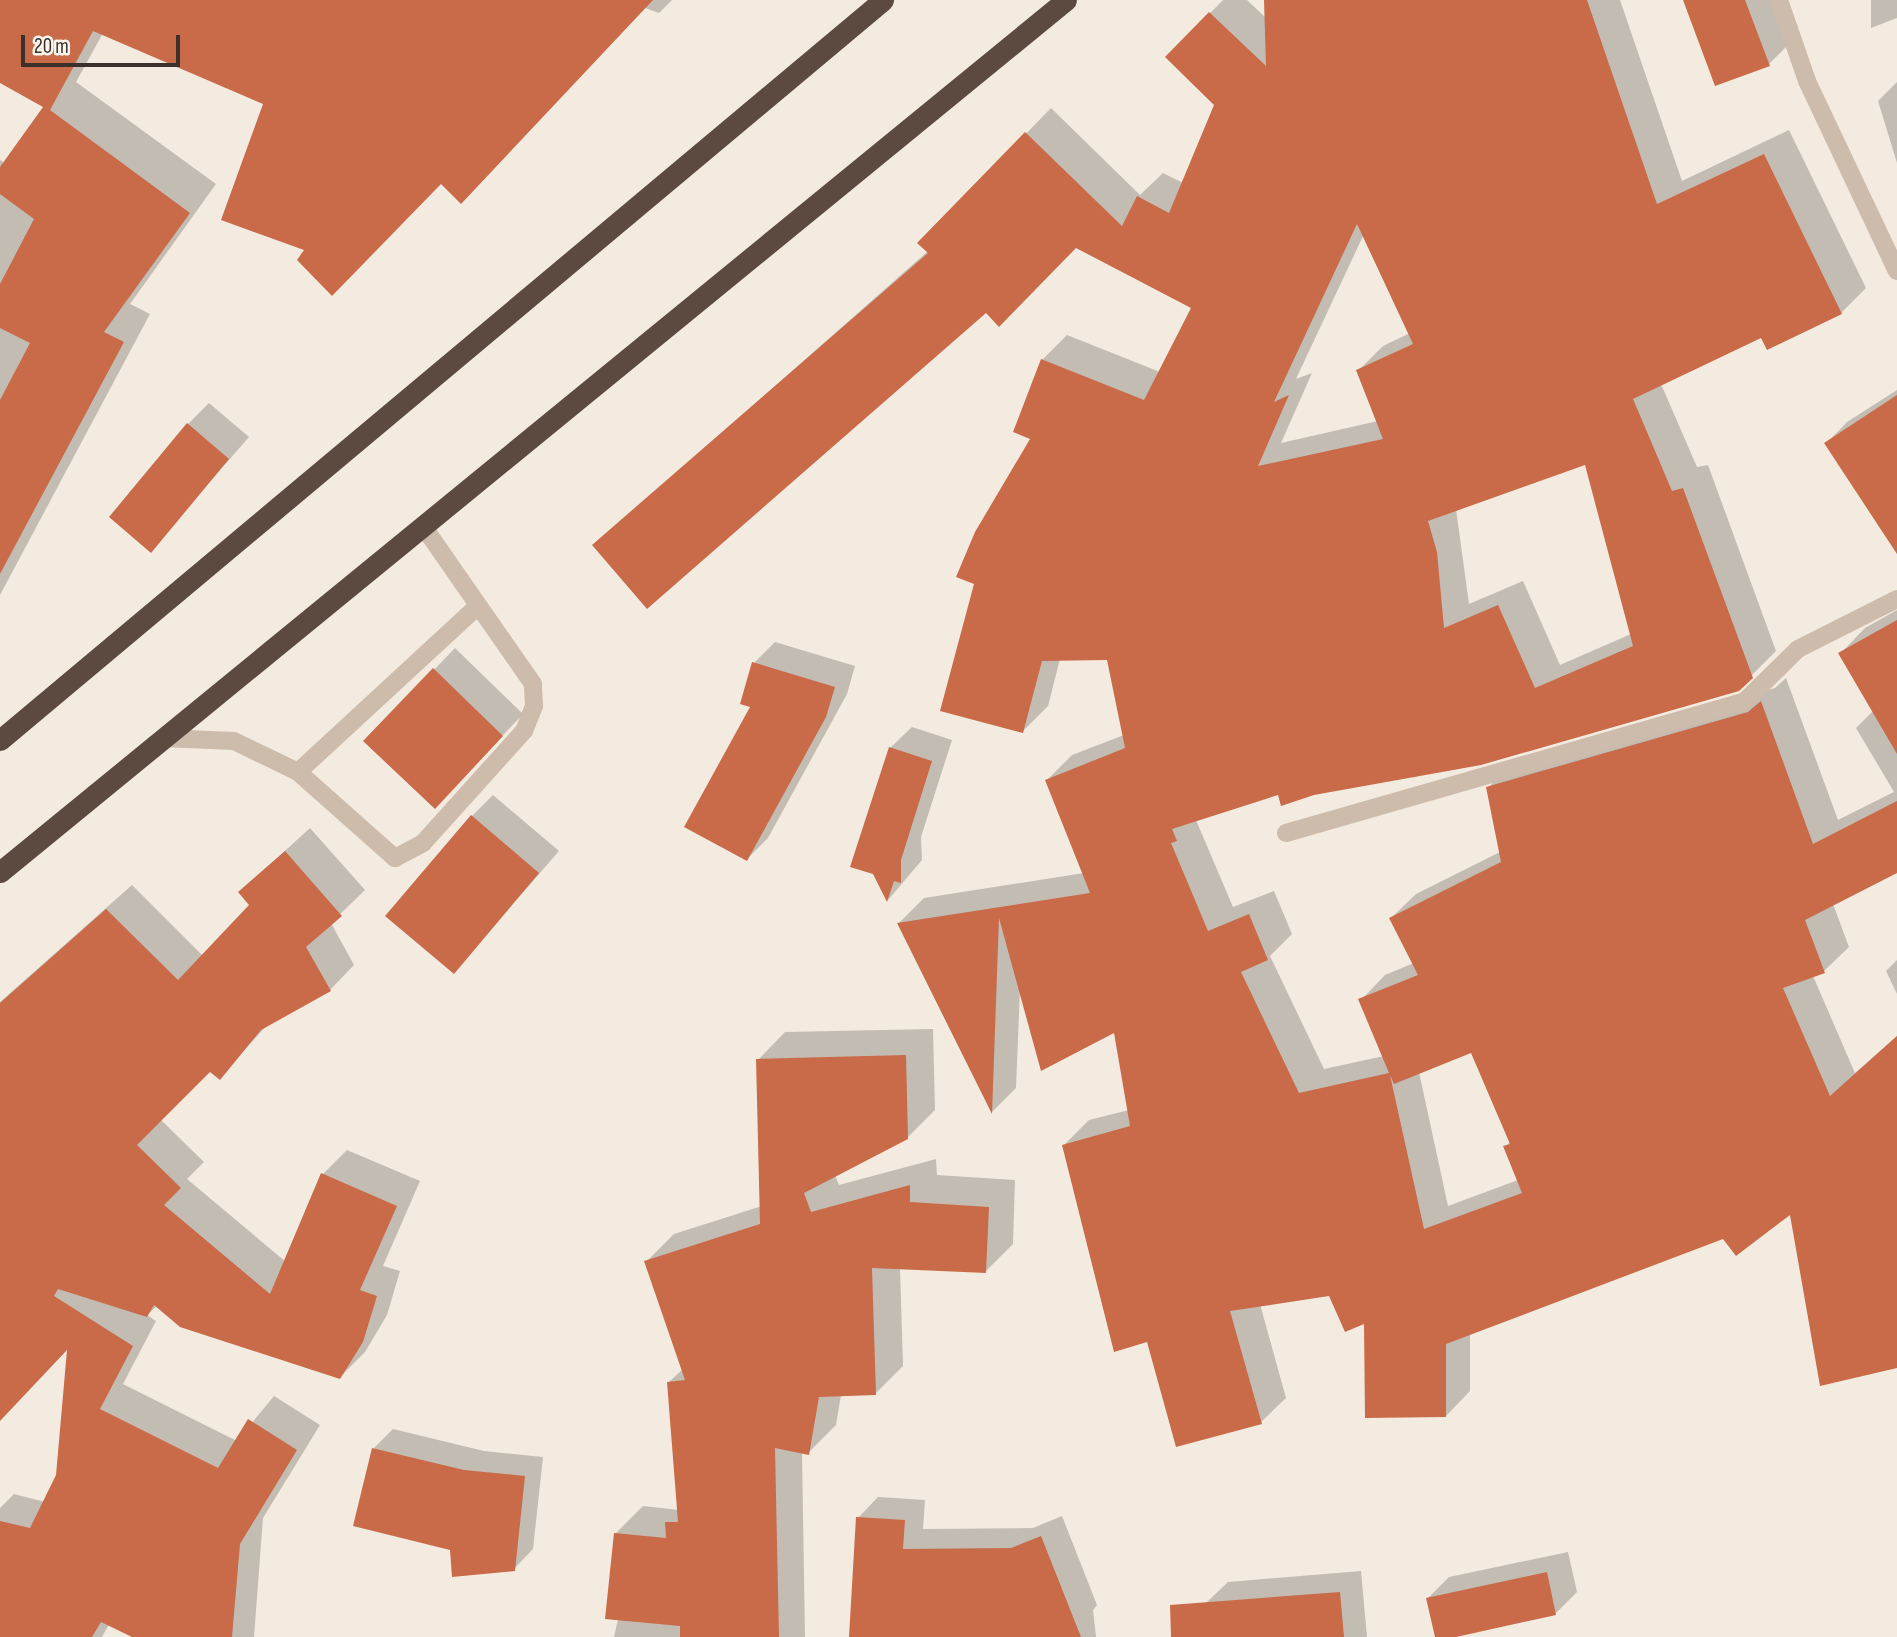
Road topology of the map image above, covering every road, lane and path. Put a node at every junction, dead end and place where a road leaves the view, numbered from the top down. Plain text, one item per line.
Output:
1 (883, 0) edge
2 (1066, 0) edge
3 (1779, 0) edge
4 (1897, 271) edge
5 (423, 526) junction
6 (1897, 599) edge
7 (477, 607) junction
8 (163, 738) junction
9 (0, 740) edge
10 (298, 772) junction
11 (1286, 833) dead end
12 (0, 872) edge

1 - 9 highway
2 - 5 highway
3 - 4 street
5 - 7 street
5 - 8 highway
6 - 11 street
7 - 10 street
7 - 10 street
8 - 10 street
8 - 12 highway

